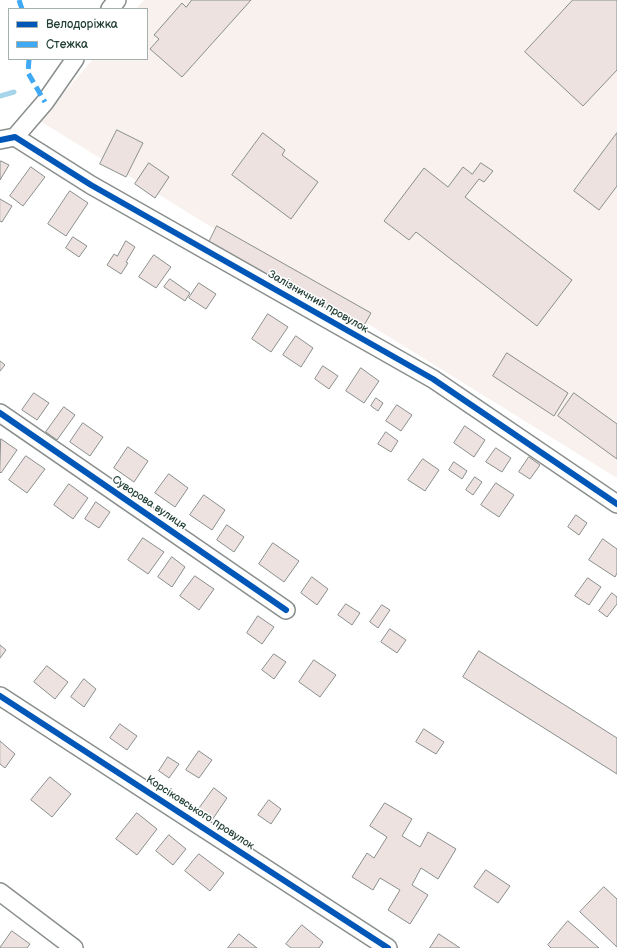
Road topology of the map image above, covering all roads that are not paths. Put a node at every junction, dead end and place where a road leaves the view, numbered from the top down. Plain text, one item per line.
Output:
1 (117, 0) edge
2 (111, 8) edge
3 (74, 60) edge
4 (8, 139) edge
5 (0, 413) edge
6 (617, 504) edge
7 (286, 610) dead end
8 (0, 696) edge
9 (0, 892) edge
10 (74, 948) edge
11 (388, 948) edge

1 - 2 street
3 - 4 street
4 - 6 street, Залізничний провулок
5 - 7 street, Суворова вулиця
8 - 11 street, Корсіковського провулок
9 - 10 street

